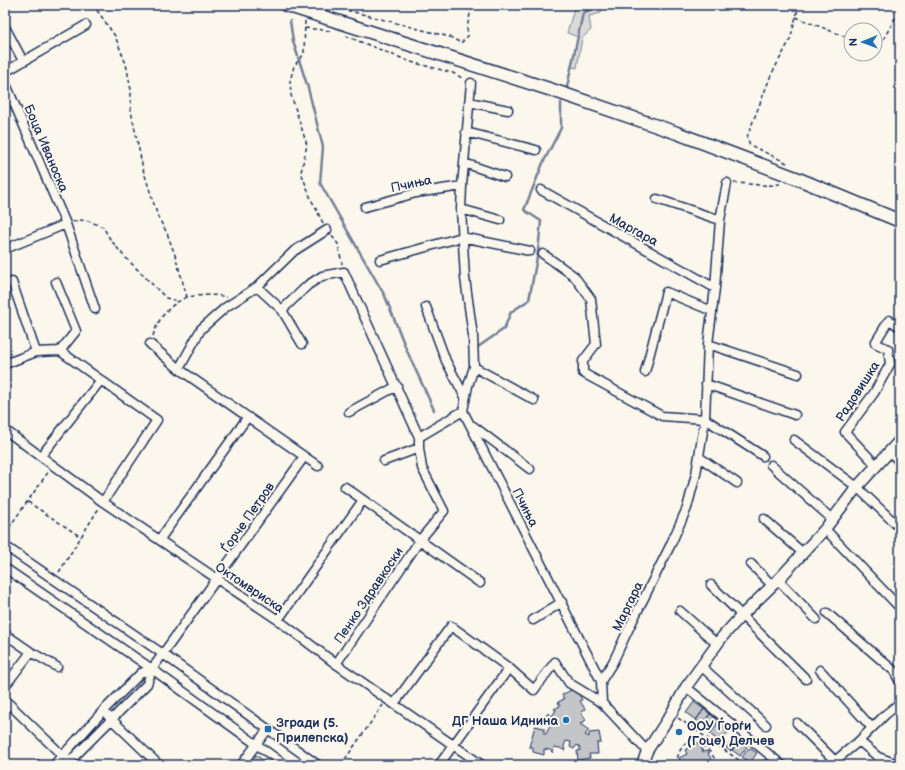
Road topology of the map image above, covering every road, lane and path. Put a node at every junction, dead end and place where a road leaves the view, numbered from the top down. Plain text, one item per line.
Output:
1 (92, 5) edge
2 (286, 5) edge
3 (327, 5) edge
4 (472, 5) edge
5 (800, 5) edge
6 (899, 10) edge
7 (796, 17) junction
8 (86, 25) dead end
9 (5, 27) edge
10 (335, 31) dead end
11 (342, 34) dead end
12 (843, 36) edge
13 (883, 40) edge
14 (23, 61) junction
15 (5, 72) edge
16 (5, 82) edge
17 (471, 83) joint
18 (469, 102) junction
19 (508, 110) dead end
20 (466, 132) junction
21 (536, 150) dead end
22 (464, 164) junction
23 (505, 177) dead end
24 (796, 178) junction
25 (727, 183) joint
26 (462, 186) junction
27 (541, 190) dead end
28 (657, 199) dead end
29 (365, 207) dead end
30 (461, 209) junction
31 (500, 220) dead end
32 (720, 220) junction
33 (900, 221) edge
34 (66, 224) junction
35 (327, 230) junction
36 (462, 237) junction
37 (5, 249) edge
38 (530, 251) dead end
39 (543, 254) dead end
40 (380, 260) dead end
41 (344, 272) junction
42 (12, 282) dead end
43 (56, 282) dead end
44 (257, 287) junction
45 (715, 288) junction
46 (187, 298) junction
47 (240, 298) junction
48 (177, 301) junction
49 (426, 307) dead end
50 (95, 309) dead end
51 (282, 310) junction
52 (712, 311) junction
53 (900, 327) edge
54 (150, 344) joint
55 (302, 344) dead end
56 (708, 344) junction
57 (60, 351) junction
58 (36, 352) junction
59 (5, 364) edge
60 (474, 367) junction
61 (179, 369) junction
62 (645, 372) dead end
63 (798, 374) dead end
64 (101, 380) junction
65 (706, 384) junction
66 (397, 386) junction
67 (466, 397) junction
68 (534, 400) dead end
69 (463, 411) junction
70 (349, 412) dead end
71 (795, 415) dead end
72 (248, 418) junction
73 (705, 419) junction
74 (470, 424) junction
75 (5, 430) edge
76 (419, 437) junction
77 (794, 440) dead end
78 (900, 440) edge
79 (419, 448) junction
80 (890, 452) junction
81 (41, 456) junction
82 (763, 456) dead end
83 (304, 457) junction
84 (699, 457) junction
85 (384, 461) dead end
86 (900, 462) edge
87 (771, 464) dead end
88 (54, 465) junction
89 (318, 466) dead end
90 (877, 466) junction
91 (530, 469) dead end
92 (737, 483) dead end
93 (345, 487) dead end
94 (857, 487) junction
95 (363, 500) junction
96 (28, 502) junction
97 (103, 502) junction
98 (764, 519) dead end
99 (832, 519) junction
100 (900, 528) edge
101 (825, 529) junction
102 (5, 533) edge
103 (80, 538) junction
104 (160, 539) junction
105 (420, 540) junction
106 (5, 546) edge
107 (803, 553) junction
108 (751, 564) dead end
109 (5, 568) edge
110 (54, 579) junction
111 (217, 580) junction
112 (775, 582) junction
113 (480, 583) dead end
114 (711, 585) dead end
115 (562, 602) junction
116 (900, 608) edge
117 (680, 611) dead end
118 (827, 613) dead end
119 (742, 615) junction
120 (816, 619) dead end
121 (278, 620) junction
122 (533, 620) dead end
123 (5, 634) edge
124 (717, 644) junction
125 (31, 652) junction
126 (163, 654) junction
127 (336, 664) junction
128 (701, 666) junction
129 (57, 667) dead end
130 (509, 668) junction
131 (152, 669) junction
132 (820, 670) dead end
133 (806, 679) dead end
134 (602, 680) junction
135 (900, 682) edge
136 (5, 686) edge
137 (686, 687) junction
138 (387, 699) junction
139 (5, 700) edge
140 (900, 703) edge
141 (394, 704) junction
142 (602, 704) junction
143 (103, 711) junction
144 (671, 714) junction
145 (111, 719) junction
146 (797, 723) dead end
147 (766, 725) dead end
148 (872, 728) junction
149 (268, 729) junction
150 (859, 741) junction
151 (256, 744) junction
152 (453, 744) junction
153 (647, 751) junction
154 (62, 756) junction
155 (69, 764) edge
156 (834, 764) edge
157 (54, 765) edge
158 (159, 765) edge
159 (241, 765) edge
160 (285, 765) edge
161 (318, 765) edge
162 (341, 765) edge
163 (439, 765) edge
164 (482, 765) edge
165 (642, 765) edge
166 (676, 765) edge
167 (718, 765) edge
168 (746, 765) edge
169 (782, 765) edge
170 (900, 765) edge

1 - 46 path
2 - 24 main road
3 - 4 path
5 - 7 path
6 - 13 path
7 - 12 path
7 - 24 path
8 - 14 street
9 - 14 street
10 - 35 path
11 - 17 path
14 - 15 street
16 - 34 street, Боца Иваноска
17 - 18 street
18 - 19 street
18 - 20 street
20 - 21 street
20 - 22 street
22 - 23 street
22 - 26 street
24 - 25 path
24 - 33 main road
25 - 32 street, Маргара
26 - 29 street, Пчиња
26 - 30 street
27 - 45 street, Маргара
28 - 32 street
30 - 31 street
30 - 36 street
32 - 45 street, Маргара
34 - 37 street
34 - 48 path
34 - 50 street, Боца Иваноска
35 - 41 path
35 - 44 street
36 - 38 street
36 - 40 street
36 - 60 street
39 - 73 street
41 - 51 street
41 - 66 street
42 - 58 street
43 - 57 street
44 - 47 street
44 - 51 street
45 - 52 street, Маргара
46 - 47 path
46 - 48 path
47 - 61 street
48 - 54 path
49 - 67 street
51 - 55 street
52 - 56 street, Маргара
52 - 62 street
53 - 90 street, Радовишка
54 - 61 street
56 - 63 street
56 - 65 street, Маргара
57 - 58 street
57 - 64 street
58 - 59 street
60 - 67 street
60 - 68 street
61 - 72 street
64 - 81 street
64 - 97 street
65 - 71 street
65 - 73 street, Маргара
66 - 70 street
66 - 76 street
67 - 69 street
69 - 74 street, Пчиња
69 - 76 street
72 - 83 street
72 - 104 street
73 - 82 street
73 - 84 street, Маргара
74 - 91 street, Пчиња
74 - 115 street, Пчиња
75 - 81 street, Октомвриска
76 - 79 street
77 - 94 street
78 - 80 street
79 - 85 street
79 - 105 street
80 - 86 street
80 - 90 street
81 - 88 street, Октомвриска
83 - 89 street
83 - 111 street, Ѓорче Петров
84 - 92 street
84 - 134 street, Маргара
87 - 99 street
88 - 96 path
88 - 97 street, Октомвриска
90 - 94 street
93 - 95 street, Пенко Здравкоски
94 - 99 street
94 - 100 street
95 - 105 street, Пенко Здравкоски
95 - 121 street
96 - 102 path
96 - 103 path
97 - 103 path
97 - 104 street, Октомвриска
98 - 107 street
99 - 101 street
101 - 107 street
101 - 116 street
103 - 110 path
104 - 111 street, Октомвриска
105 - 113 street, Пенко Здравкоски
105 - 127 street, Пенко Здравкоски
106 - 110 street
107 - 112 street
108 - 112 street
109 - 131 street
110 - 126 street
111 - 121 street, Октомвриска
111 - 126 street, Ѓорче Петров
112 - 119 street
112 - 120 street
114 - 119 street
115 - 122 street
115 - 134 street, Пчиња
117 - 124 street
118 - 135 street
119 - 124 street
119 - 133 street
121 - 127 street, Октомвриска
123 - 125 street
124 - 128 street
125 - 129 street
125 - 136 street
126 - 131 street, Ѓорче Петров
126 - 149 street
127 - 138 street, Октомвриска
128 - 137 street
128 - 147 street
130 - 141 street
130 - 142 street
130 - 152 street
131 - 143 street, Ѓорче Петров
131 - 145 street, Ѓорче Петров
131 - 151 street
132 - 148 street
134 - 142 street
137 - 144 street
137 - 169 street
138 - 141 street, Октомвриска
138 - 162 path
139 - 154 street
140 - 148 street
141 - 152 street, Октомвриска
142 - 153 street
143 - 145 street
143 - 154 street, Ѓорче Петров
144 - 153 street
144 - 168 path
145 - 155 street, Ѓорче Петров
145 - 158 street
146 - 156 street
148 - 150 street
149 - 151 street
149 - 161 street
150 - 156 street
150 - 170 street
151 - 159 street
151 - 160 street
152 - 163 street
152 - 164 street, Октомвриска
153 - 165 street
154 - 155 street
154 - 157 street, Ѓорче Петров
166 - 167 path

